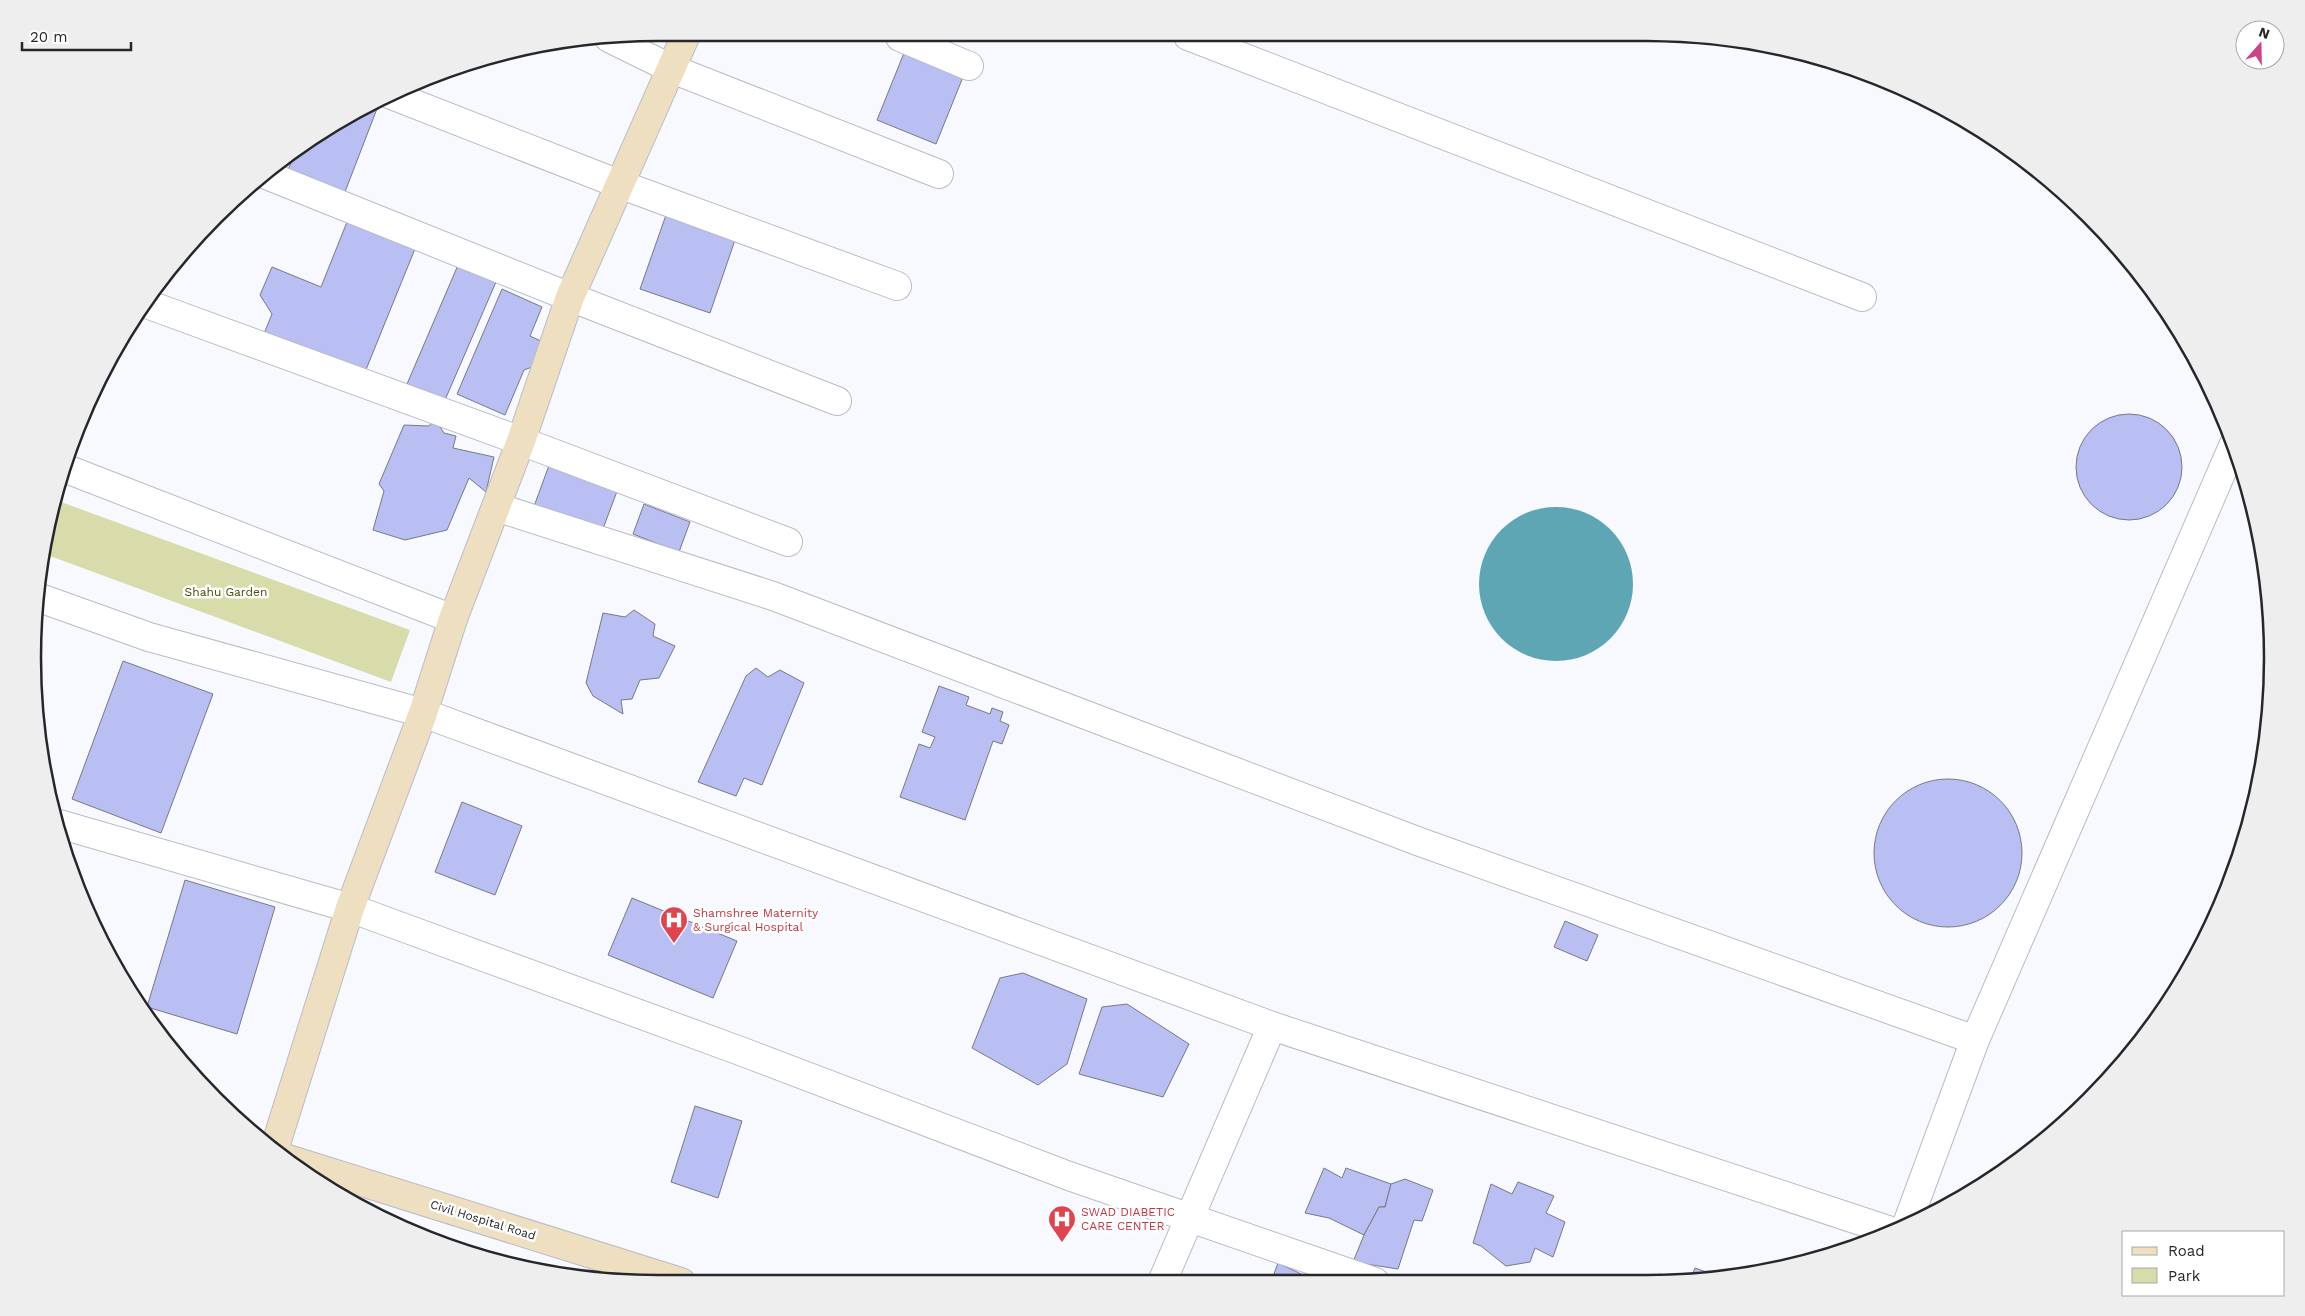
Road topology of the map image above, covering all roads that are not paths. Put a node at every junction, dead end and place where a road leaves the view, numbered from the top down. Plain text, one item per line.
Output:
1 (684, 41) edge
2 (910, 41) edge
3 (1201, 41) edge
4 (619, 43) edge
5 (969, 66) dead end
6 (672, 69) junction
7 (400, 98) edge
8 (939, 174) dead end
9 (272, 177) edge
10 (619, 184) junction
11 (897, 286) dead end
12 (570, 297) junction
13 (1862, 297) dead end
14 (152, 306) edge
15 (837, 401) dead end
16 (521, 441) junction
17 (2229, 455) edge
18 (71, 471) edge
19 (496, 507) junction
20 (788, 542) dead end
21 (45, 600) edge
22 (453, 619) junction
23 (423, 713) junction
24 (64, 826) edge
25 (350, 908) junction
26 (1272, 1026) junction
27 (1975, 1040) junction
28 (277, 1142) edge
29 (307, 1165) edge
30 (1910, 1216) edge
31 (1189, 1218) junction
32 (1882, 1228) edge
33 (659, 1275) edge
34 (1165, 1275) edge
35 (1355, 1275) edge

1 - 6 street
2 - 5 street
3 - 13 street
4 - 6 street
6 - 8 street
6 - 10 street
7 - 10 street
9 - 12 street
10 - 11 street
10 - 12 street
12 - 15 street
12 - 16 street
14 - 16 street
16 - 19 street
16 - 20 street
17 - 27 street
18 - 22 street
19 - 22 street
19 - 27 street
21 - 23 street
22 - 23 street
23 - 25 street
23 - 26 street
24 - 25 street
25 - 28 street
25 - 31 street
26 - 31 street
26 - 32 street
27 - 30 street
29 - 33 street, Civil Hospital Road
31 - 34 street
31 - 35 street

